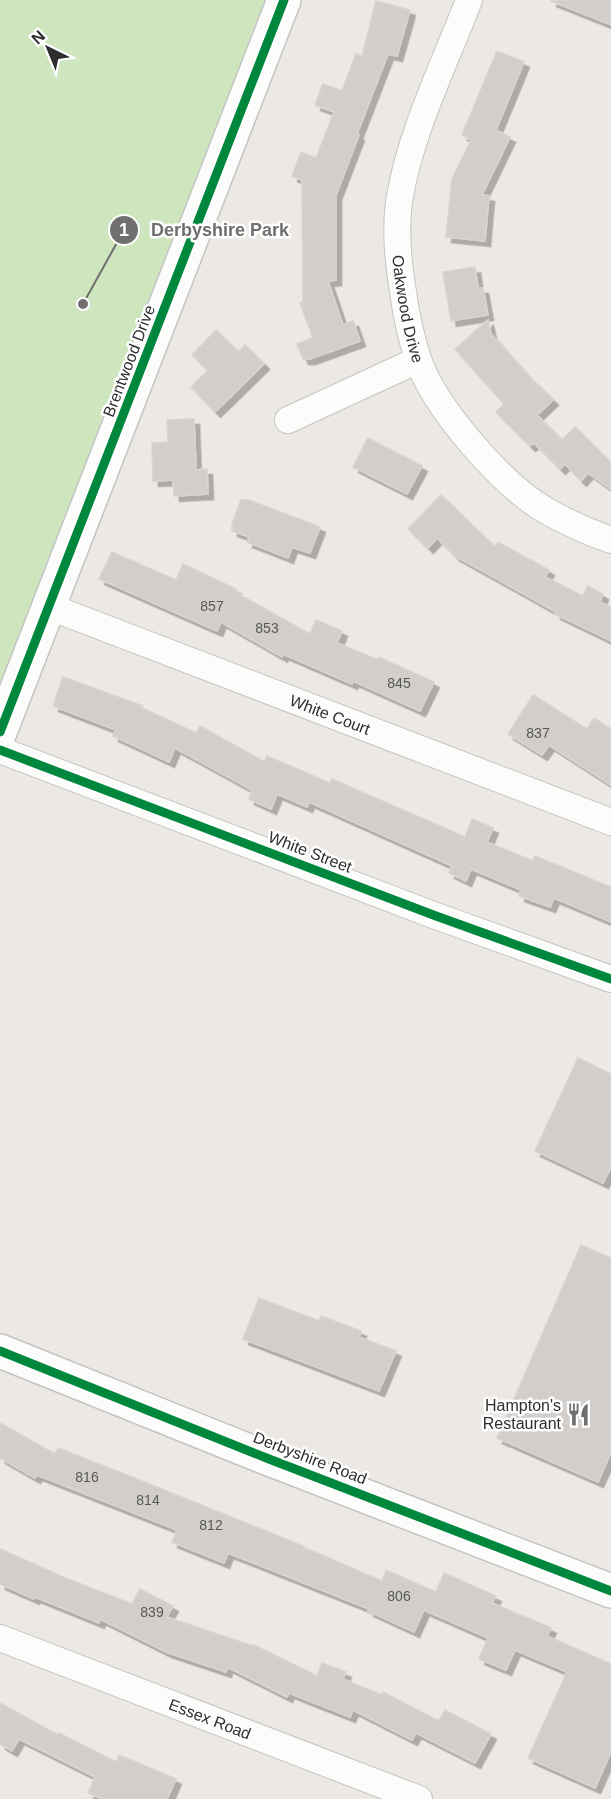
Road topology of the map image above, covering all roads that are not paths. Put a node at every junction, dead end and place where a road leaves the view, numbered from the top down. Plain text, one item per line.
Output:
1 (284, 0) edge
2 (470, 0) edge
3 (418, 360) junction
4 (288, 420) dead end
5 (611, 540) edge
6 (50, 607) junction
7 (0, 732) edge
8 (0, 750) edge
9 (611, 822) edge
10 (611, 979) edge
11 (0, 1351) edge
12 (611, 1591) edge
13 (0, 1638) edge
14 (420, 1799) edge

1 - 6 street, Brentwood Drive
2 - 3 street, Oakwood Drive
3 - 4 street
3 - 5 street, Oakwood Drive
6 - 7 street, Brentwood Drive
6 - 9 street, White Court
8 - 10 street, White Street
11 - 12 street, Derbyshire Road
13 - 14 street, Essex Road

